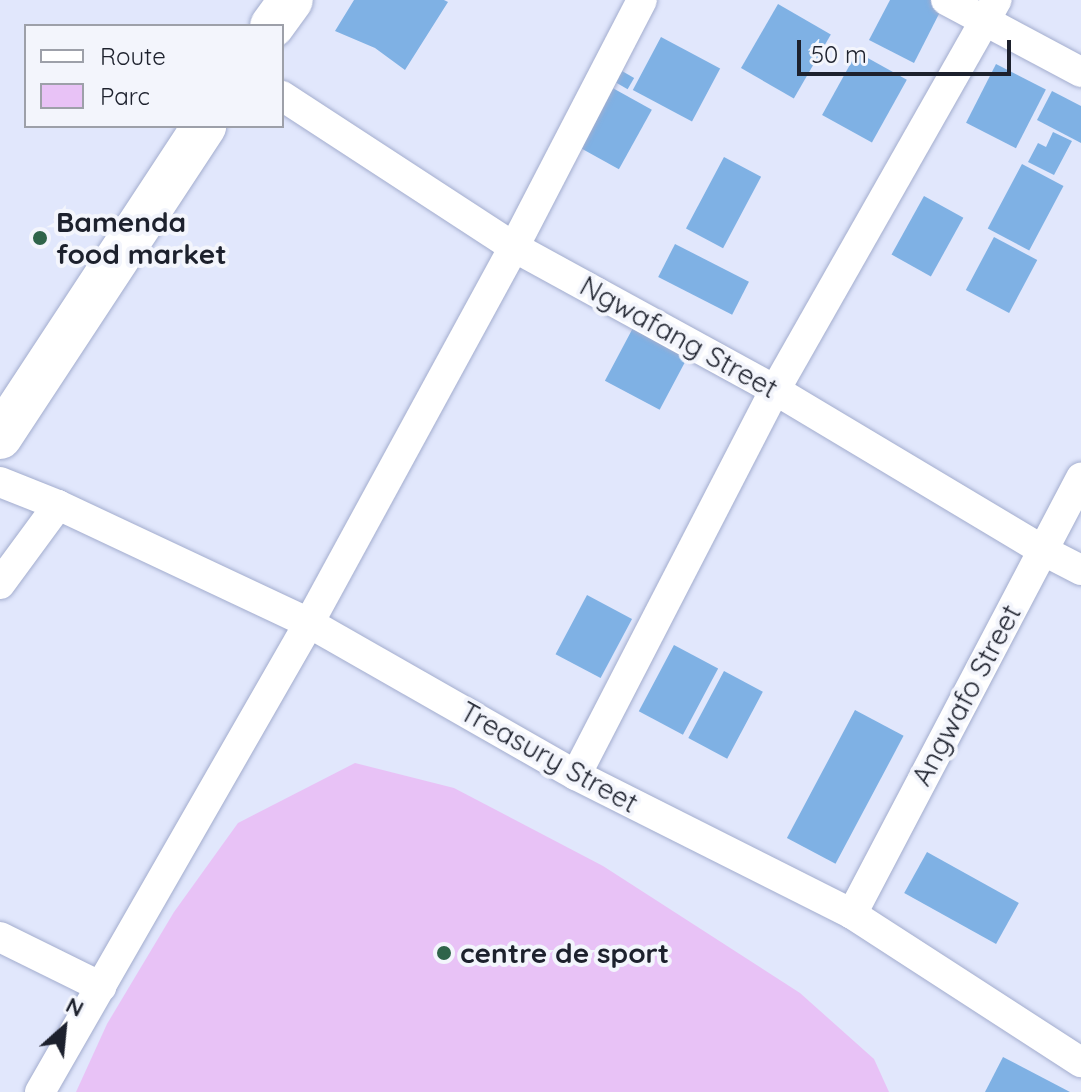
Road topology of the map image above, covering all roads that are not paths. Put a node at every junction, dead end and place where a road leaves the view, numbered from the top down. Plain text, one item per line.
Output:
1 (291, 0) edge
2 (642, 0) edge
3 (946, 0) edge
4 (990, 11) edge
5 (273, 24) edge
6 (1081, 72) edge
7 (284, 97) edge
8 (203, 128) edge
9 (514, 247) junction
10 (775, 390) junction
11 (0, 437) edge
12 (1081, 477) edge
13 (0, 482) edge
14 (58, 505) junction
15 (1042, 550) junction
16 (1081, 570) edge
17 (0, 584) edge
18 (309, 623) junction
19 (576, 775) junction
20 (852, 914) junction
21 (0, 937) edge
22 (101, 987) junction
23 (1081, 1062) edge
24 (40, 1092) edge

1 - 5 highway
2 - 9 street
3 - 4 street
4 - 6 street
4 - 10 street
7 - 9 street, Ngwafang Street
8 - 11 highway
9 - 10 street, Ngwafang Street
9 - 18 street
10 - 15 street, Ngwafang Street
10 - 19 street
12 - 15 street, Angwafo Street
13 - 14 street, Treasury Street
14 - 17 street
14 - 18 street, Treasury Street
15 - 16 street, Ngwafang Street
15 - 20 street, Angwafo Street
18 - 19 street, Treasury Street
18 - 22 street
19 - 20 street, Treasury Street
20 - 23 street, Treasury Street
21 - 22 street
22 - 24 street

